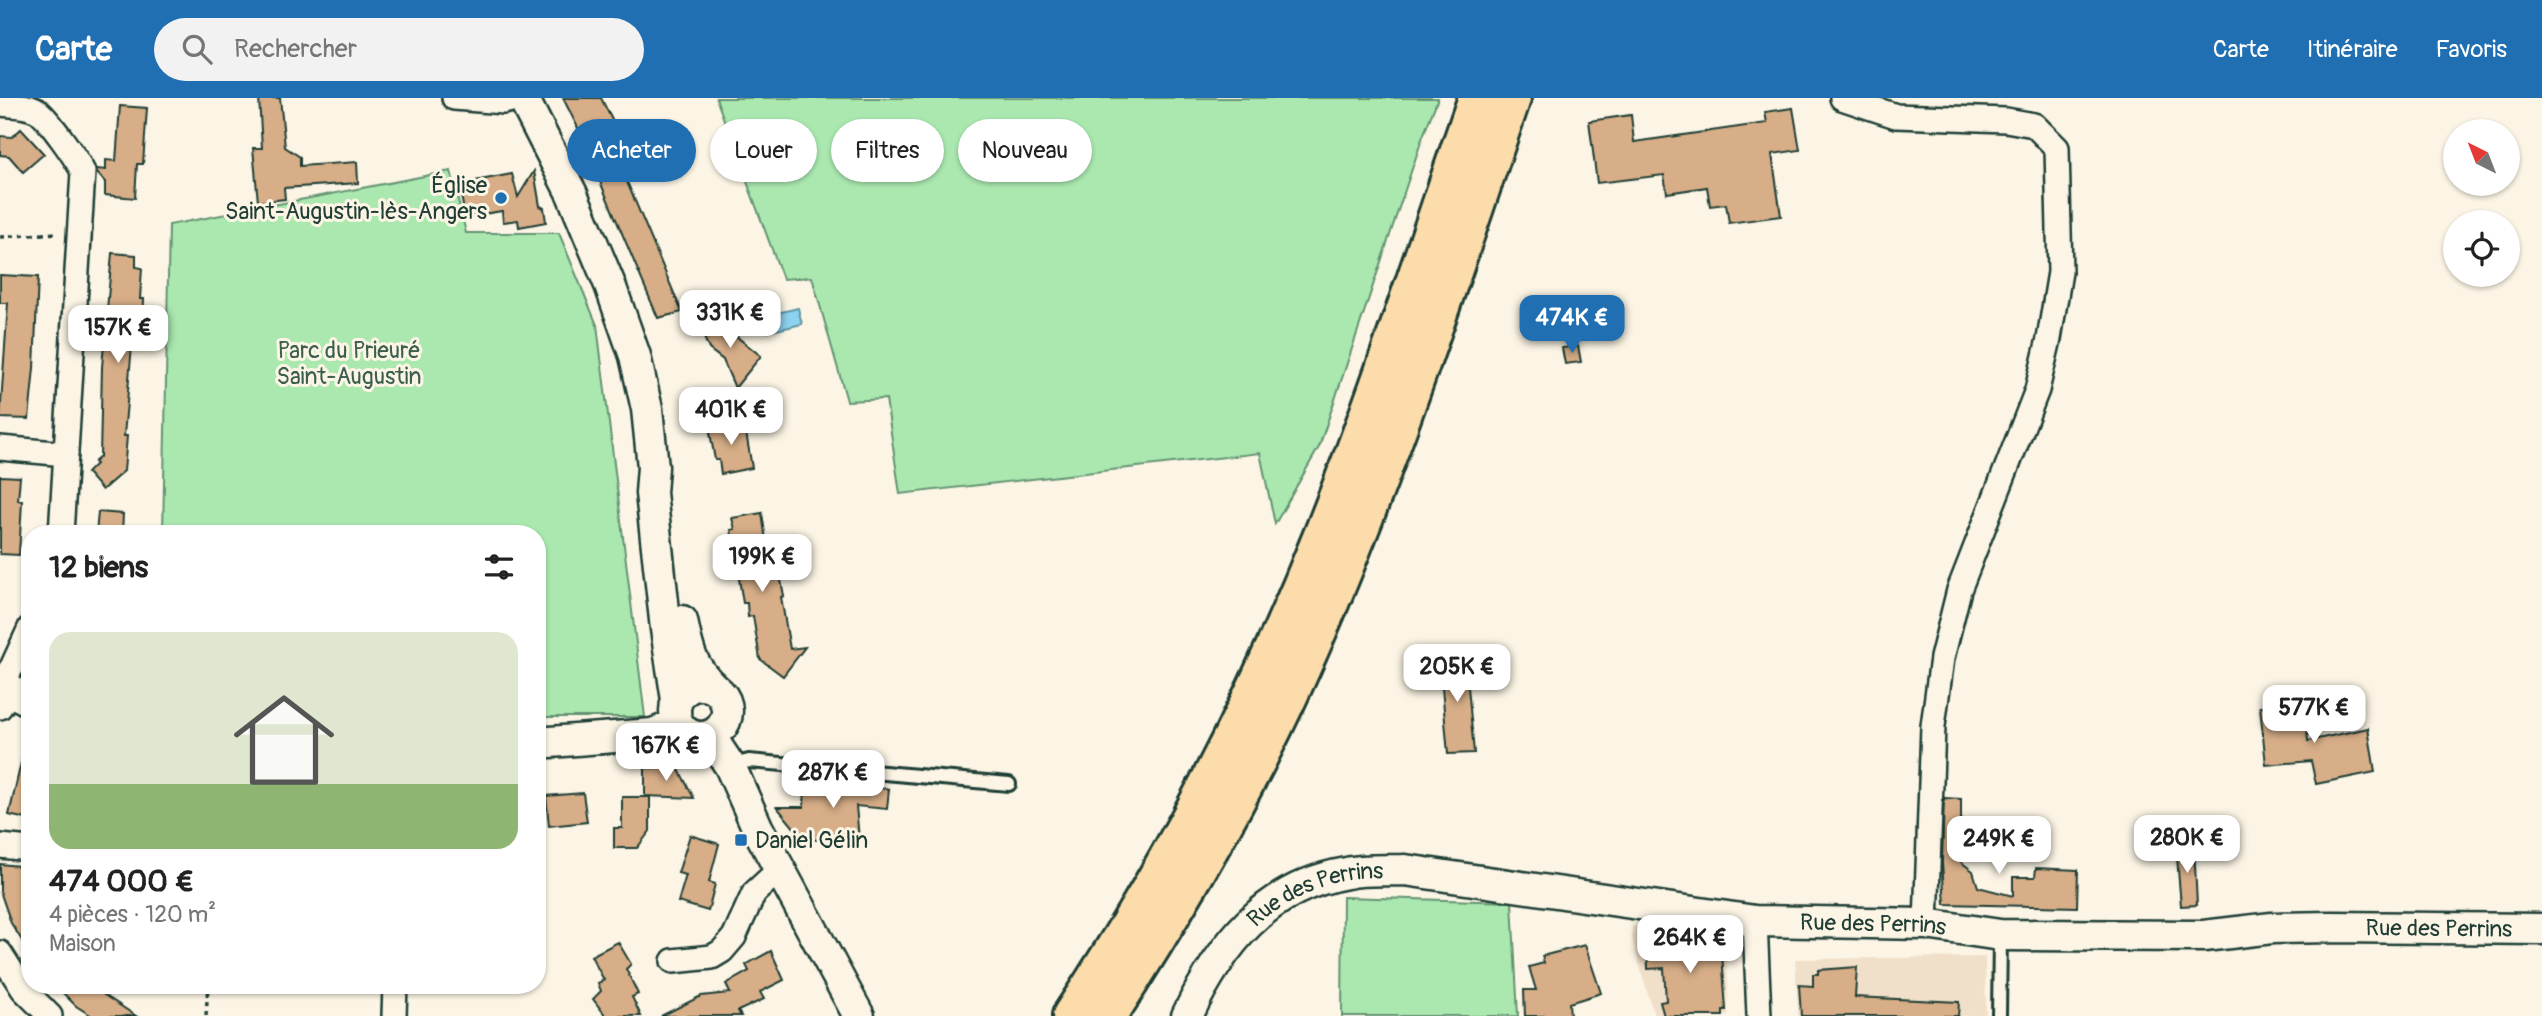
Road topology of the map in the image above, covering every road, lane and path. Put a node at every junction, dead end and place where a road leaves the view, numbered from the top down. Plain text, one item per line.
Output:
1 (454, 98) edge
2 (521, 98) edge
3 (1478, 98) edge
4 (1511, 98) edge
5 (1842, 98) edge
6 (0, 104) edge
7 (66, 233) dead end
8 (0, 237) edge
9 (0, 448) edge
10 (66, 454) junction
11 (653, 467) junction
12 (62, 525) edge
13 (21, 648) edge
14 (713, 688) junction
15 (8, 694) edge
16 (677, 712) junction
17 (710, 736) junction
18 (546, 742) edge
19 (730, 766) junction
20 (1009, 785) dead end
21 (0, 846) edge
22 (21, 848) edge
23 (780, 869) junction
24 (1755, 921) junction
25 (1926, 924) junction
26 (2542, 929) edge
27 (2000, 935) junction
28 (0, 953) edge
29 (673, 961) dead end
30 (21, 986) edge
31 (28, 994) edge
32 (207, 994) edge
33 (395, 994) edge
34 (50, 1016) edge
35 (206, 1016) edge
36 (394, 1016) edge
37 (859, 1016) edge
38 (1072, 1016) edge
39 (1107, 1016) edge
40 (1187, 1016) edge
41 (1759, 1016) edge
42 (1999, 1016) edge

1 - 2 street
2 - 11 street
3 - 38 highway
4 - 39 highway
5 - 25 street
6 - 10 street
7 - 8 path
9 - 10 street
10 - 12 street
11 - 14 street
11 - 16 street
13 - 15 street
14 - 16 street
14 - 17 street
16 - 17 street
16 - 18 street
17 - 19 street
19 - 20 lane
19 - 23 street
21 - 22 street
23 - 29 street
23 - 37 street
24 - 25 street, Rue des Perrins
24 - 40 street, Rue des Perrins
24 - 41 street
25 - 27 street, Rue des Perrins
26 - 27 street, Rue des Perrins
27 - 42 lane
28 - 30 street
31 - 34 street
32 - 35 path
33 - 36 street

